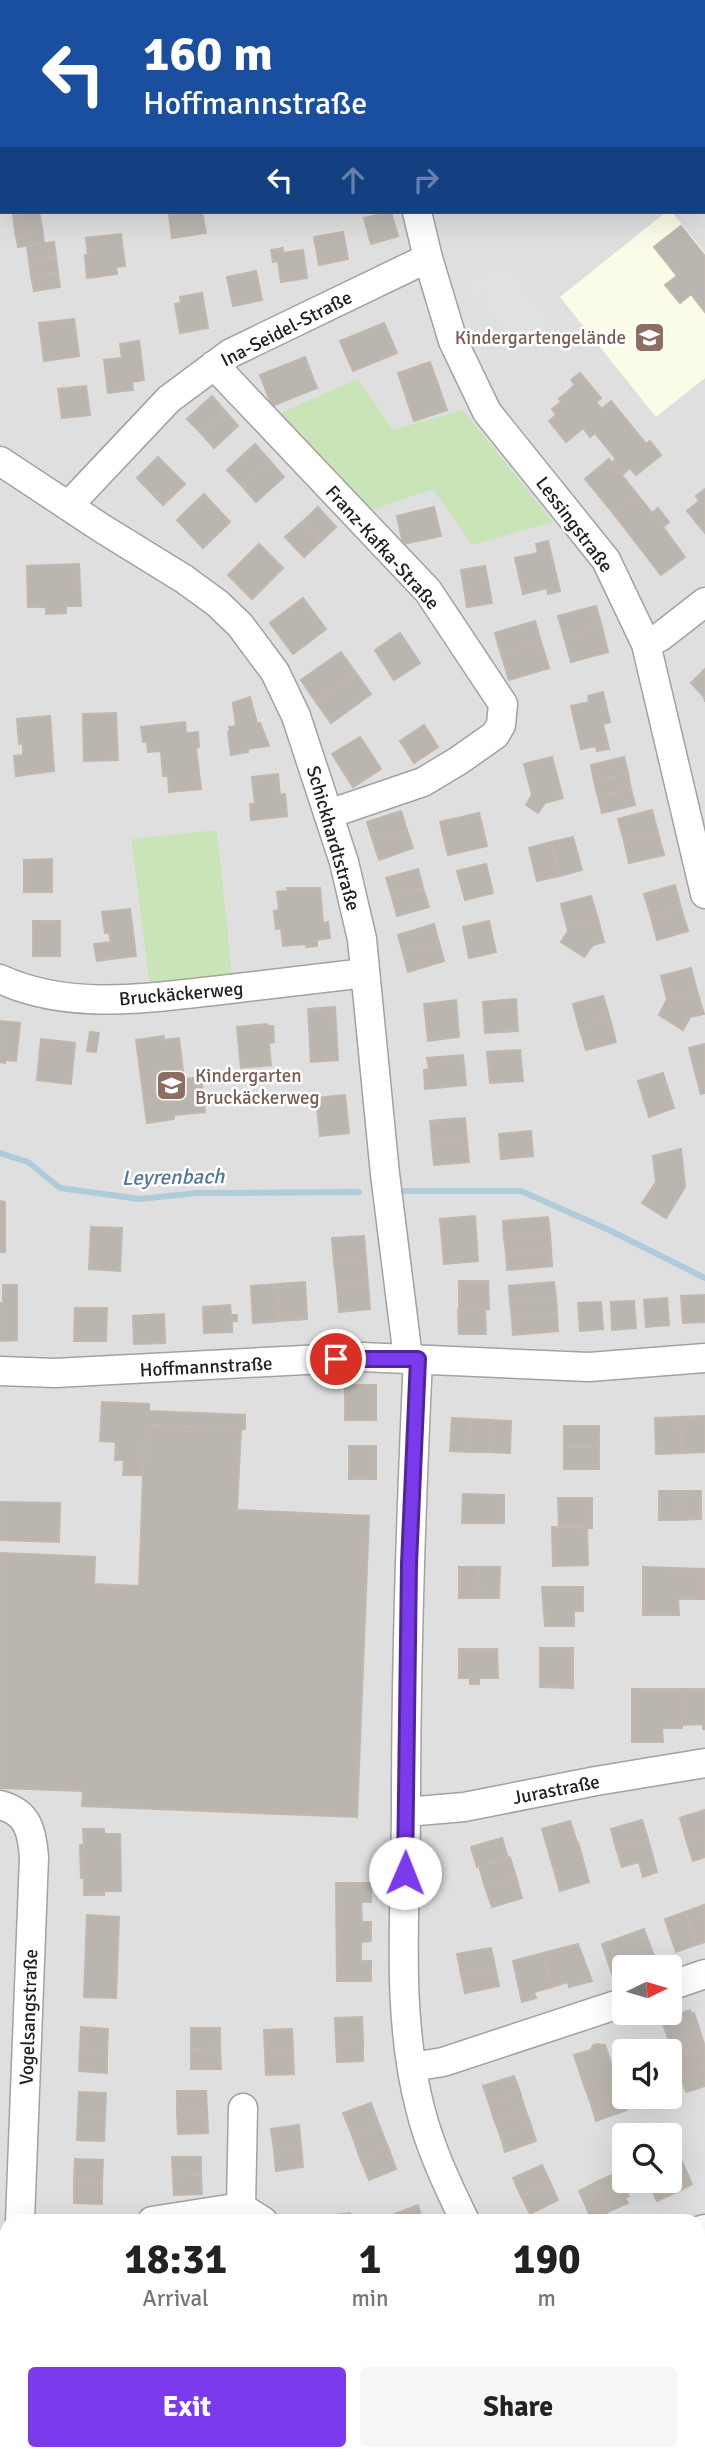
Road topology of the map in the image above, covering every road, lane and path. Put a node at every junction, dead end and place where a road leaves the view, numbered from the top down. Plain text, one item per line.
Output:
1 (417, 214) edge
2 (428, 258) junction
3 (214, 365) junction
4 (0, 461) edge
5 (68, 506) junction
6 (705, 602) edge
7 (646, 644) junction
8 (329, 814) junction
9 (704, 888) edge
10 (365, 973) junction
11 (0, 979) edge
12 (705, 1358) edge
13 (413, 1359) junction
14 (0, 1371) edge
15 (705, 1763) edge
16 (12, 1810) edge
17 (406, 1811) junction
18 (705, 1974) edge
19 (682, 1982) edge
20 (612, 2006) edge
21 (412, 2067) junction
22 (243, 2108) dead end
23 (20, 2214) edge
24 (252, 2214) edge
25 (462, 2214) edge

1 - 2 street, Lessingstraße
2 - 3 street, Ina-Seidel-Straße
2 - 7 street, Lessingstraße
3 - 5 street, Ina-Seidel-Straße
3 - 8 street, Franz-Kafka-Straße
4 - 5 street, Schickhardtstraße
5 - 8 street, Schickhardtstraße
6 - 7 street
7 - 9 street, Lessingstraße
8 - 10 street, Schickhardtstraße
10 - 11 street, Bruckäckerweg
10 - 13 street, Schickhardtstraße
12 - 13 street, Hoffmannstraße
13 - 14 street, Hoffmannstraße
13 - 17 street, Schickhardtstraße
15 - 17 street, Jurastraße
16 - 23 street, Vogelsangstraße
17 - 21 street, Schickhardtstraße
18 - 19 street
20 - 21 street
21 - 25 street, Schickhardtstraße
22 - 24 street

